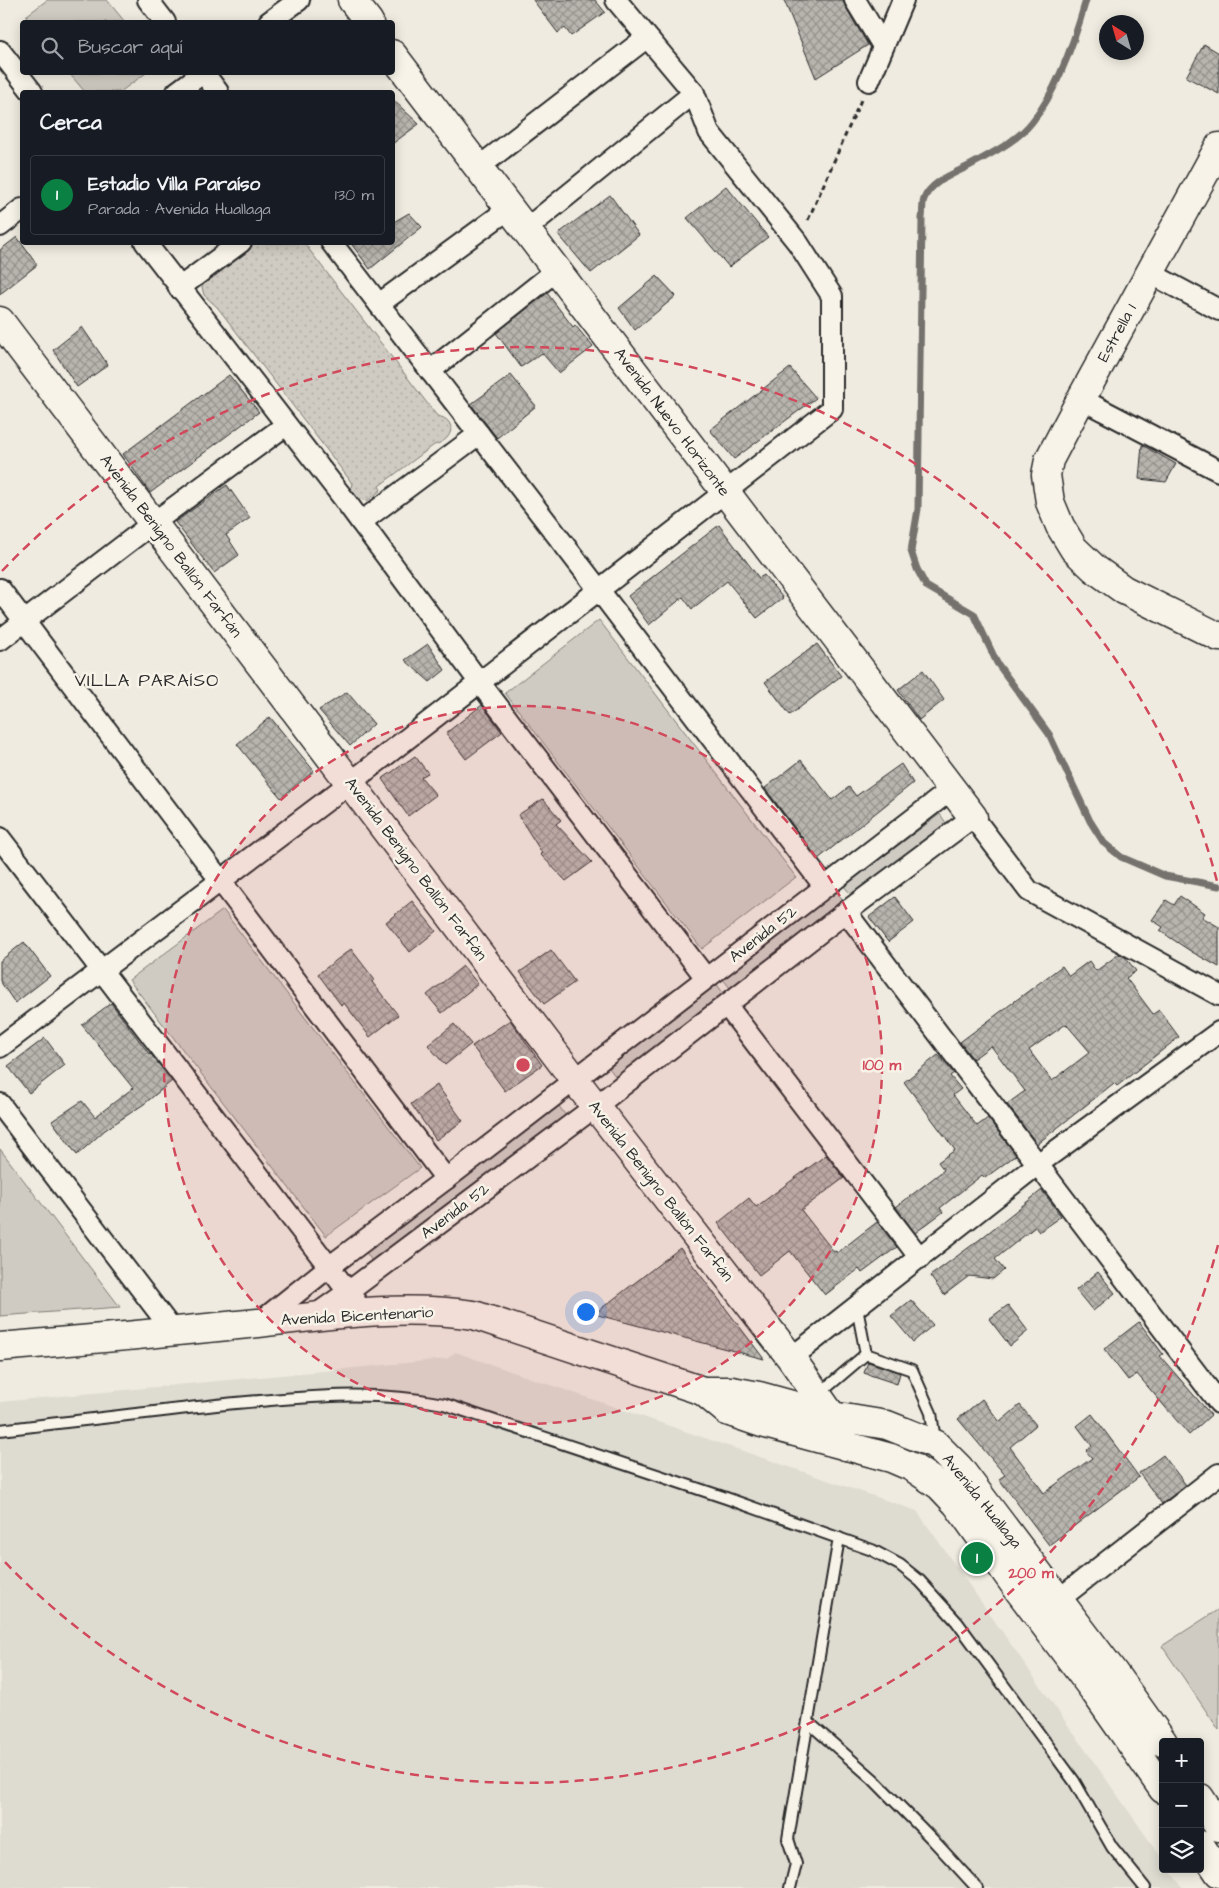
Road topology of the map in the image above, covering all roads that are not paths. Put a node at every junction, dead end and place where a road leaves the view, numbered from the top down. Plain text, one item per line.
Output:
1 (148, 0) edge
2 (299, 0) edge
3 (352, 0) edge
4 (616, 0) edge
5 (855, 0) edge
6 (903, 0) edge
7 (163, 20) edge
8 (272, 20) edge
9 (367, 20) edge
10 (646, 38) junction
11 (883, 46) junction
12 (0, 51) edge
13 (395, 58) edge
14 (200, 75) edge
15 (205, 75) edge
16 (869, 81) road end
17 (30, 90) edge
18 (180, 90) edge
19 (216, 90) edge
20 (694, 94) junction
21 (1219, 147) edge
22 (479, 167) junction
23 (20, 211) edge
24 (518, 218) junction
25 (0, 226) edge
26 (147, 245) edge
27 (237, 245) edge
28 (333, 245) edge
29 (557, 270) junction
30 (1150, 273) junction
31 (179, 288) junction
32 (379, 304) junction
33 (1219, 310) edge
34 (0, 321) edge
35 (430, 371) junction
36 (1081, 399) junction
37 (286, 425) junction
38 (479, 434) junction
39 (1219, 471) edge
40 (724, 492) junction
41 (361, 522) junction
42 (153, 523) junction
43 (0, 589) edge
44 (599, 590) junction
45 (24, 621) junction
46 (1219, 637) edge
47 (0, 640) edge
48 (480, 683) junction
49 (350, 783) junction
50 (952, 789) junction
51 (973, 817) junction
52 (0, 838) edge
53 (221, 881) junction
54 (824, 886) junction
55 (846, 912) junction
56 (101, 971) junction
57 (706, 978) junction
58 (1219, 994) edge
59 (726, 1006) junction
60 (1219, 1032) edge
61 (0, 1047) edge
62 (575, 1080) junction
63 (0, 1104) edge
64 (596, 1106) junction
65 (1038, 1164) junction
66 (446, 1179) junction
67 (920, 1258) junction
68 (329, 1267) junction
69 (356, 1302) junction
70 (856, 1308) junction
71 (260, 1322) junction
72 (172, 1331) junction
73 (0, 1347) edge
74 (866, 1354) junction
75 (791, 1358) junction
76 (703, 1391) junction
77 (1219, 1403) edge
78 (825, 1406) junction
79 (0, 1430) edge
80 (935, 1444) junction
81 (846, 1446) junction
82 (1219, 1474) edge
83 (839, 1538) junction
84 (1048, 1608) junction
85 (808, 1722) junction
86 (1160, 1738) edge
87 (1159, 1783) edge
88 (1204, 1804) edge
89 (1219, 1827) edge
90 (1204, 1851) edge
91 (1219, 1873) edge
92 (790, 1888) edge
93 (977, 1888) edge
94 (1145, 1888) edge

1 - 7 street
2 - 8 street
3 - 9 street
4 - 10 street
5 - 11 street
6 - 11 street
10 - 20 street
10 - 22 street
11 - 16 street
12 - 17 street
13 - 22 street, Avenida Nuevo Horizonte
14 - 18 street
15 - 19 street
20 - 24 street
20 - 40 street
21 - 30 street, Estrella 1
22 - 24 street, Avenida Nuevo Horizonte
23 - 25 street
24 - 29 street, Avenida Nuevo Horizonte
24 - 32 street
26 - 31 street
27 - 31 street
28 - 32 street
29 - 35 street
29 - 40 street, Avenida Nuevo Horizonte
30 - 33 street
30 - 36 street, Estrella 1
31 - 37 street
32 - 35 street
34 - 42 street, Avenida Benigno Ballón Farfán
35 - 38 street
36 - 39 street
36 - 46 street, Estrella 1
37 - 41 street
37 - 42 street
38 - 41 street
38 - 44 street
40 - 44 street
40 - 50 street, Avenida Nuevo Horizonte
41 - 48 street
42 - 45 street
42 - 49 street, Avenida Benigno Ballón Farfán
43 - 45 street
44 - 48 street
44 - 54 street
45 - 47 street
45 - 53 street
48 - 49 street
48 - 57 street
49 - 53 street
49 - 62 street, Avenida Benigno Ballón Farfán
50 - 51 street, Avenida Nuevo Horizonte
50 - 54 street, Avenida 52
51 - 55 street, Avenida 52
51 - 58 street
52 - 56 street
53 - 56 street
53 - 66 street
54 - 57 street, Avenida 52
55 - 59 street, Avenida 52
55 - 65 street
56 - 61 street
56 - 68 street
57 - 62 street, Avenida 52
59 - 64 street, Avenida 52
59 - 67 street
60 - 65 street
62 - 64 street, Avenida Benigno Ballón Farfán
62 - 66 street, Avenida 52
63 - 72 street
64 - 69 street, Avenida 52
64 - 75 street, Avenida Benigno Ballón Farfán
65 - 67 street
65 - 77 street
66 - 68 street, Avenida 52
67 - 70 street
68 - 69 street
68 - 71 street, Avenida 52
69 - 71 street, Avenida Bicentenario
69 - 76 street, Avenida Bicentenario
70 - 74 lane
70 - 75 street
71 - 72 street, Avenida Bicentenario
72 - 73 street, Avenida Bicentenario
74 - 78 lane
74 - 80 lane
75 - 78 street, Avenida Benigno Ballón Farfán
76 - 78 street, Avenida Bicentenario
76 - 81 street, Avenida Bicentenario
78 - 80 street, Avenida Huallaga
78 - 81 street, Avenida Benigno Ballón Farfán
79 - 83 lane
80 - 84 street, Avenida Huallaga
81 - 84 street, Avenida Huallaga
82 - 84 street
83 - 85 lane
83 - 94 lane
84 - 86 street, Avenida Huallaga
84 - 87 street, Avenida Huallaga
85 - 92 lane
85 - 93 lane
88 - 89 street
90 - 91 street

